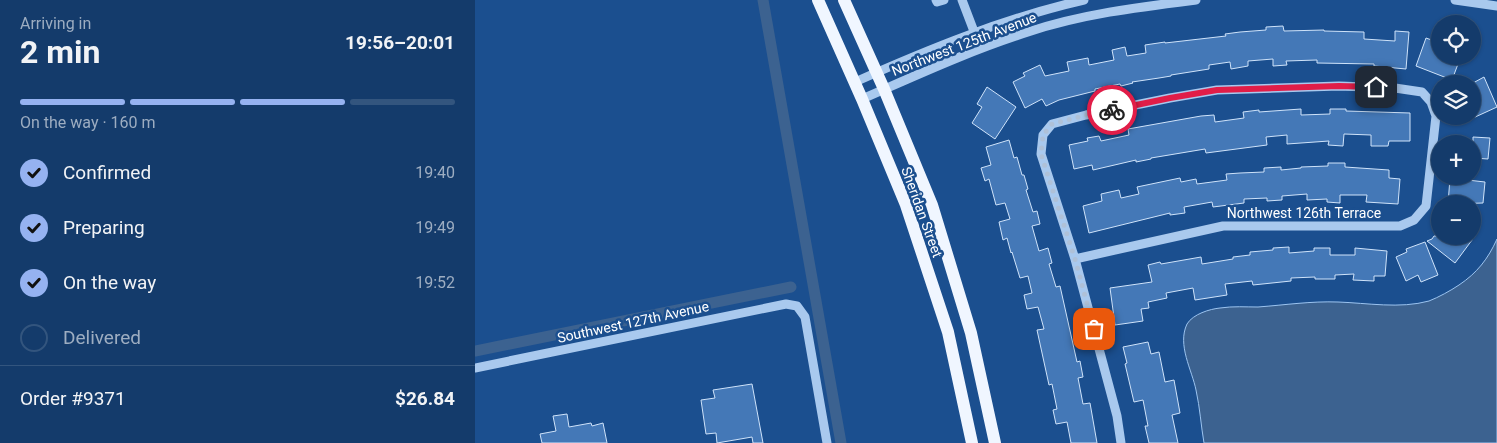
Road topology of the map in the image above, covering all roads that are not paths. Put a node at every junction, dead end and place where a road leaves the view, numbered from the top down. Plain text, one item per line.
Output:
1 (818, 0) edge
2 (844, 0) edge
3 (936, 0) edge
4 (944, 0) edge
5 (962, 0) edge
6 (1084, 0) edge
7 (1196, 0) edge
8 (1455, 0) edge
9 (1131, 4) edge
10 (1497, 6) edge
11 (975, 34) junction
12 (876, 73) junction
13 (855, 82) junction
14 (884, 89) junction
15 (862, 99) junction
16 (1075, 259) junction
17 (475, 368) edge
18 (827, 443) edge
19 (972, 443) edge
20 (995, 443) edge
21 (1121, 443) edge

1 - 13 main road, Sheridan Street
2 - 12 main road, Sheridan Street
3 - 4 street
5 - 11 street
6 - 11 street, Northwest 125th Avenue
7 - 9 street, Northwest 125th Avenue
8 - 10 street
9 - 14 street, Northwest 125th Avenue
11 - 12 street, Northwest 125th Avenue
12 - 13 street, Northwest 125th Avenue
12 - 14 main road, Sheridan Street
13 - 15 main road, Sheridan Street
14 - 15 street, Northwest 125th Avenue
14 - 20 main road, Sheridan Street
15 - 19 main road, Sheridan Street
16 - 16 street, Northwest 126th Terrace
16 - 21 street
17 - 18 street, Southwest 127th Avenue

